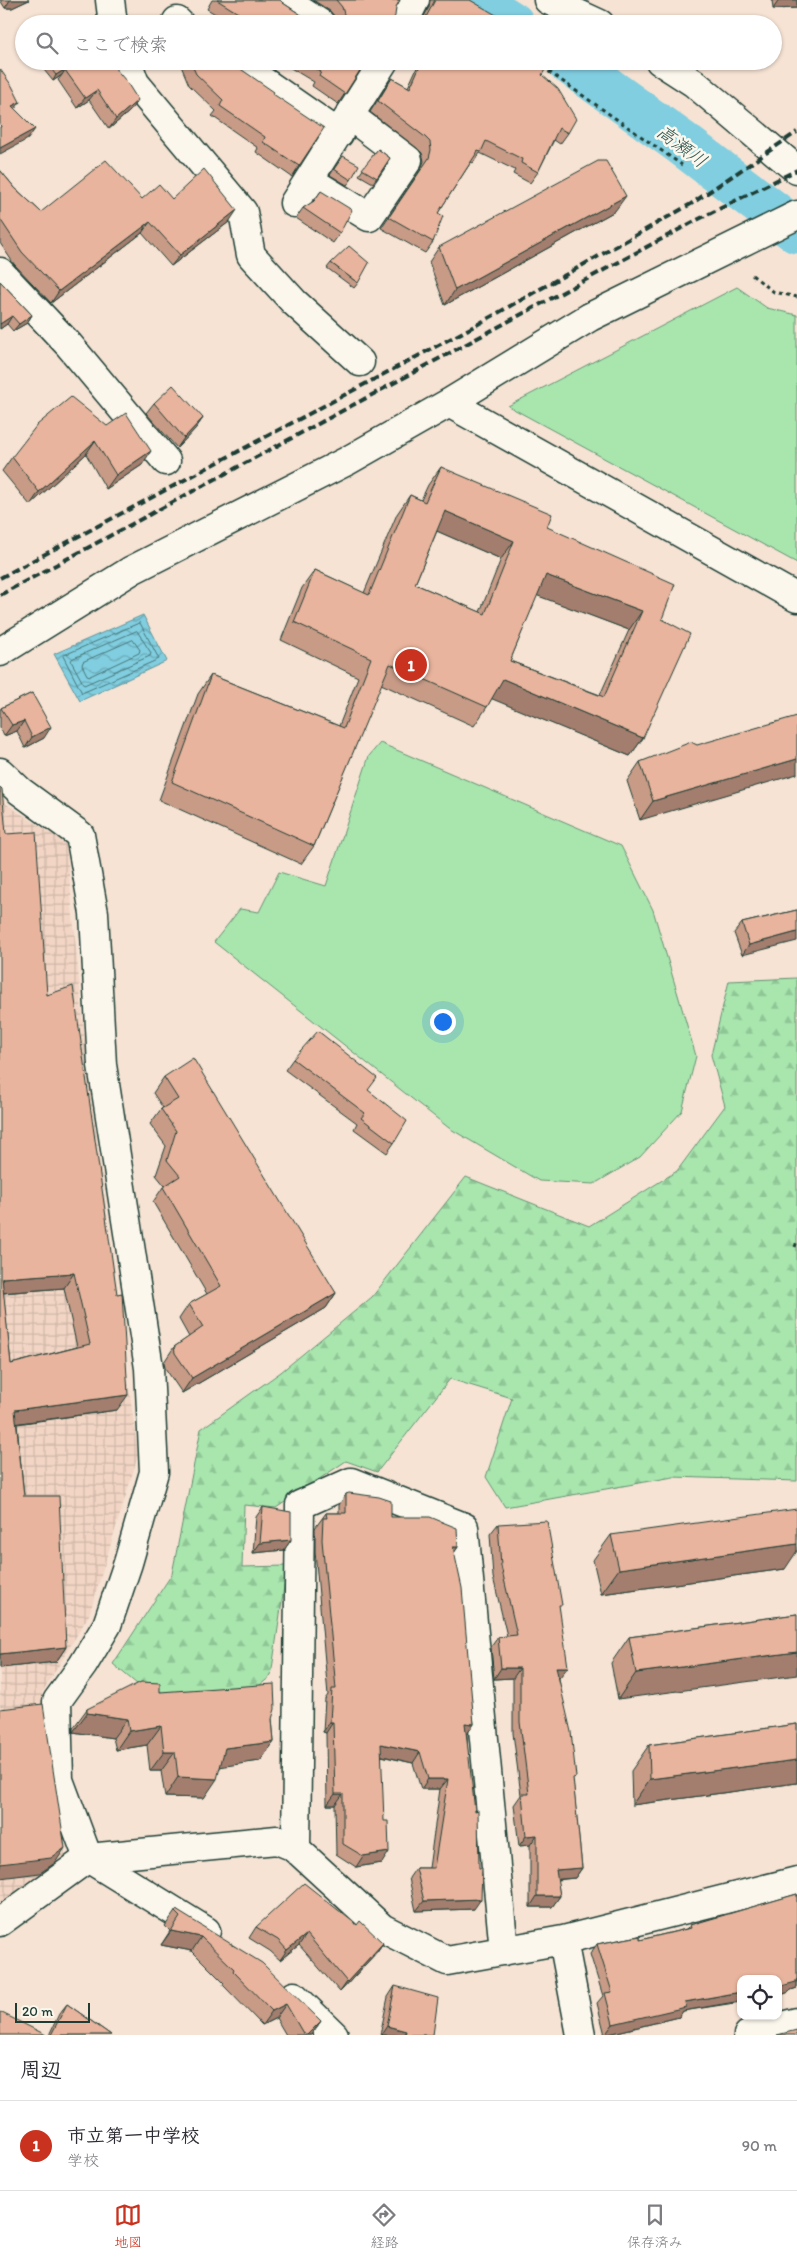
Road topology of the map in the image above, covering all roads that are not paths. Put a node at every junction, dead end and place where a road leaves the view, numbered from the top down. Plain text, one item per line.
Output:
1 (110, 0) edge
2 (284, 0) edge
3 (416, 0) edge
4 (548, 0) edge
5 (111, 15) edge
6 (307, 15) edge
7 (408, 15) edge
8 (580, 15) edge
9 (130, 70) edge
10 (249, 70) edge
11 (377, 70) edge
12 (674, 70) edge
13 (344, 125) junction
14 (797, 170) edge
15 (309, 180) junction
16 (294, 203) dead end
17 (797, 215) edge
18 (0, 272) edge
19 (360, 362) dead end
20 (449, 403) junction
21 (166, 461) dead end
22 (797, 598) edge
23 (0, 652) edge
24 (0, 772) edge
25 (296, 1850) junction
26 (88, 1858) junction
27 (797, 1881) edge
28 (0, 1922) edge
29 (563, 1940) junction
30 (231, 1946) edge
31 (504, 1951) junction
32 (275, 1977) edge
33 (797, 2022) edge
34 (334, 2035) edge
35 (581, 2035) edge
36 (748, 2035) edge

1 - 5 street
2 - 6 street
3 - 7 street
4 - 8 street
9 - 19 street
10 - 13 street
11 - 13 street
12 - 14 street
13 - 15 street
13 - 15 street
15 - 16 street
17 - 20 street
18 - 21 street
20 - 22 street
20 - 23 street
24 - 26 street
25 - 26 street
25 - 31 street
25 - 31 street
26 - 28 street
26 - 30 street
27 - 29 street
29 - 31 street
29 - 35 street
32 - 34 street
33 - 36 street

